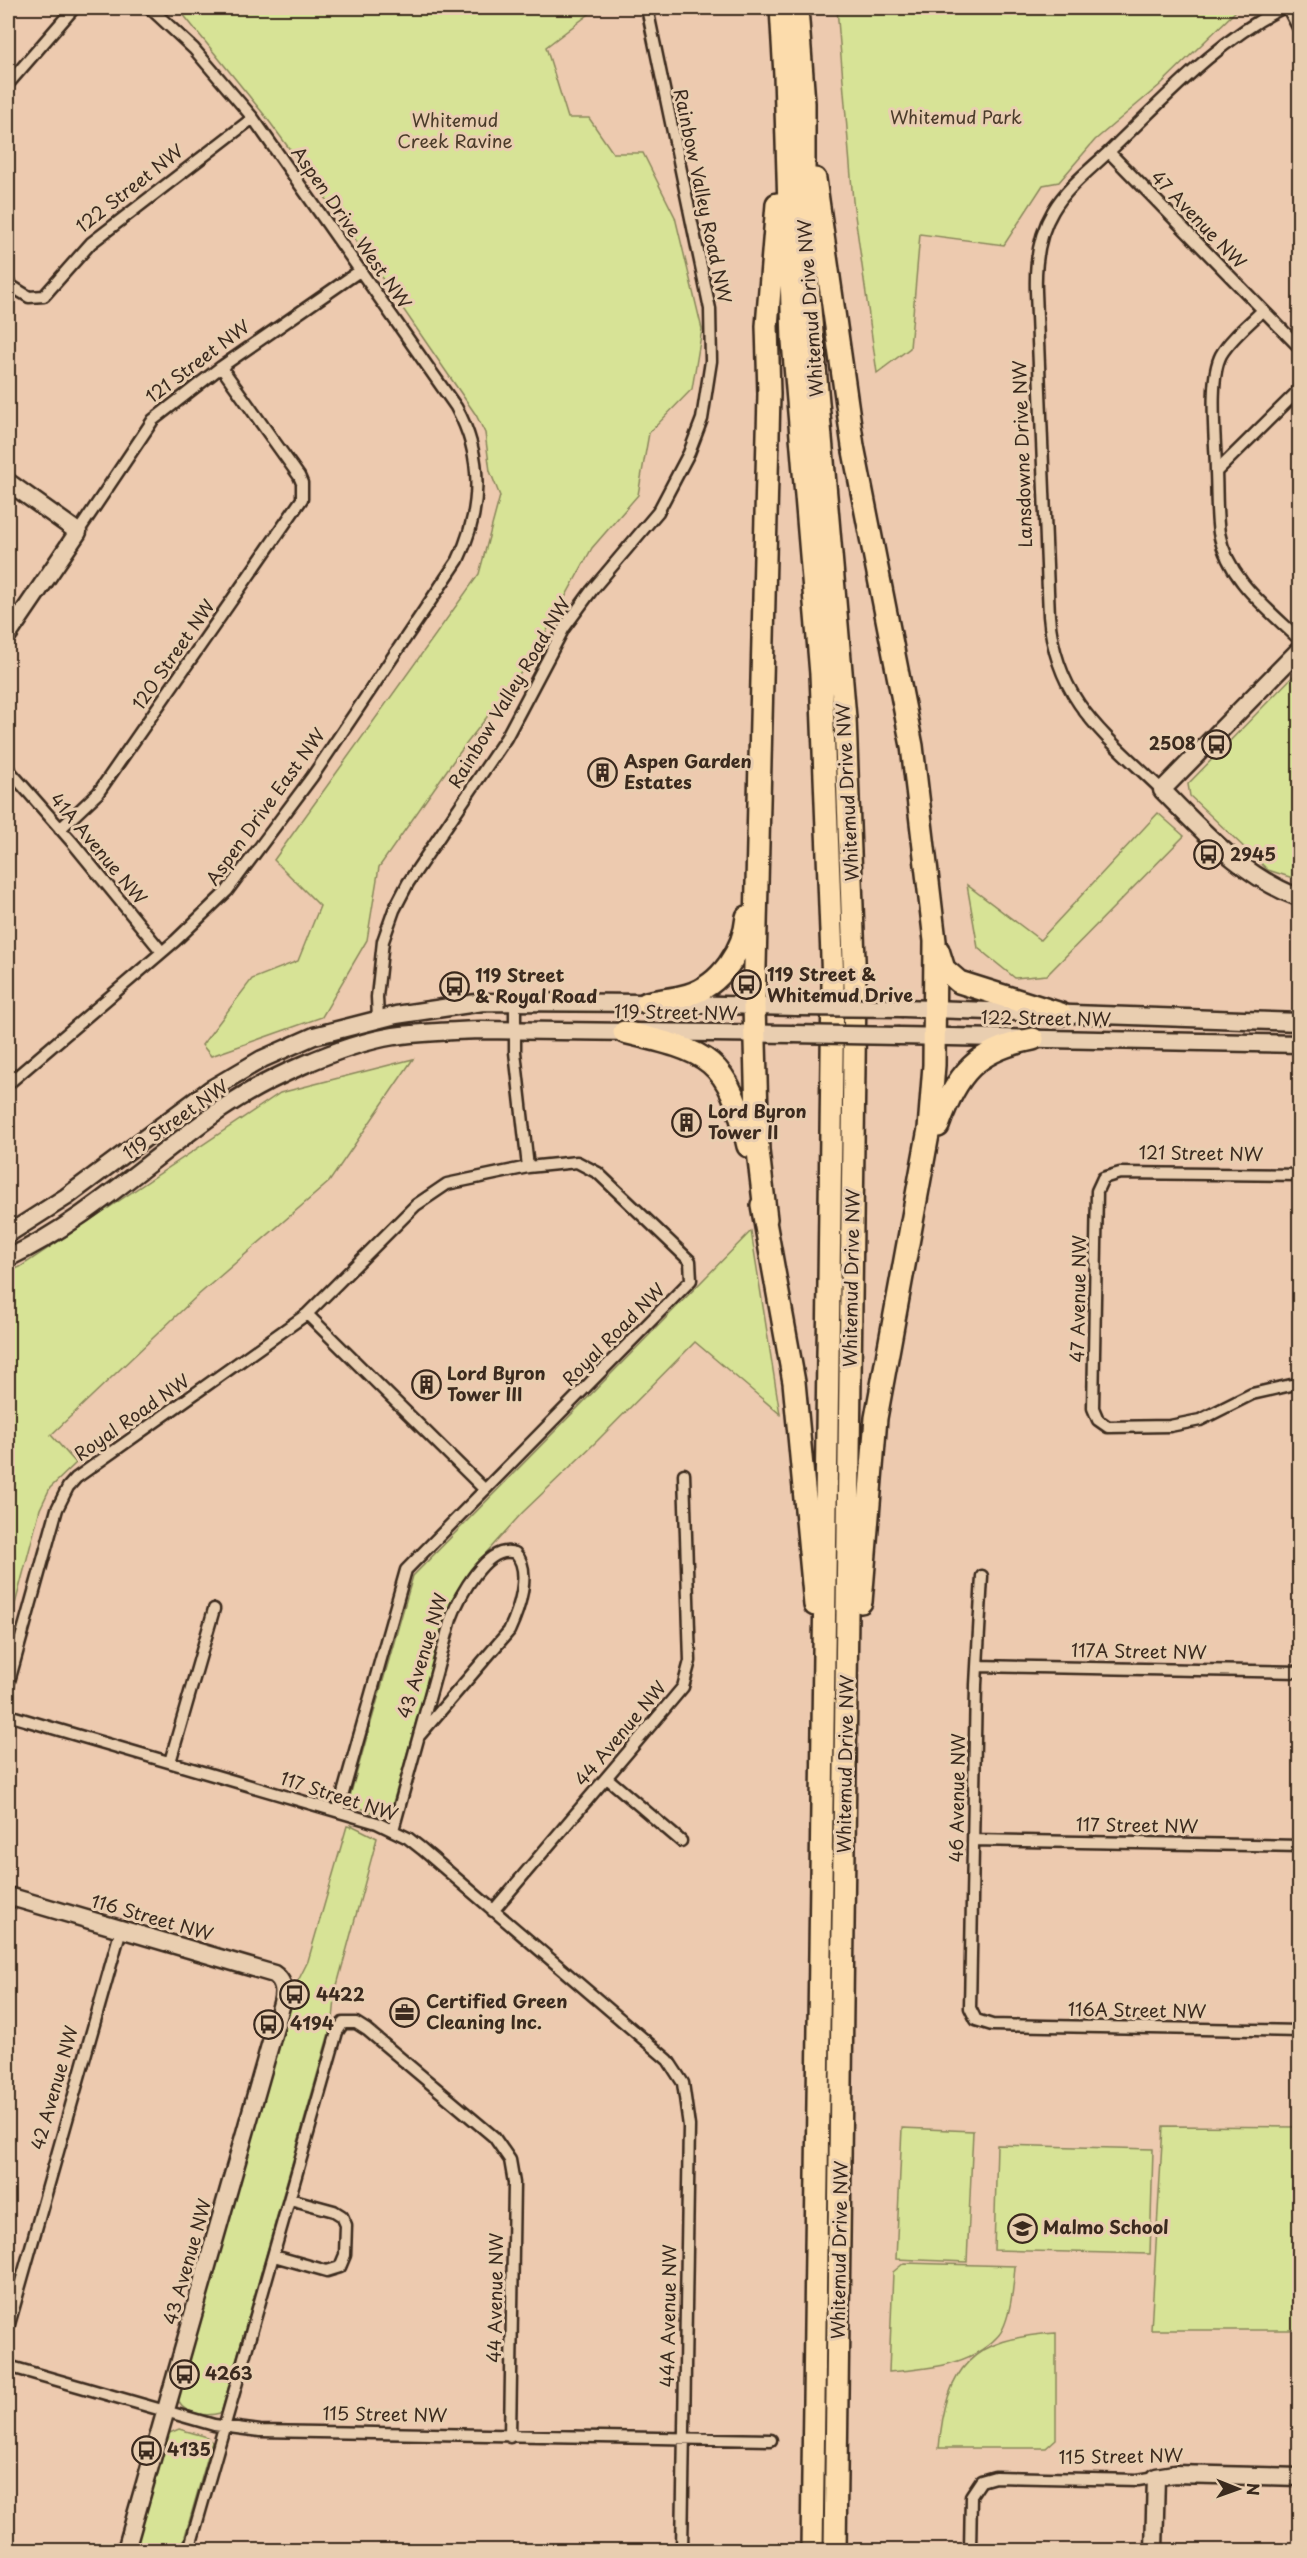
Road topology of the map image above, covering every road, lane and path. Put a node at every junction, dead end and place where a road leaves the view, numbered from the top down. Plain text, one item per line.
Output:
1 (74, 8) edge
2 (150, 8) edge
3 (647, 8) edge
4 (781, 8) edge
5 (797, 8) edge
6 (1282, 8) edge
7 (1288, 8) edge
8 (1299, 31) edge
9 (8, 84) edge
10 (786, 91) junction
11 (804, 103) junction
12 (253, 118) junction
13 (1109, 152) junction
14 (361, 270) junction
15 (8, 284) edge
16 (1263, 310) junction
17 (1299, 348) edge
18 (221, 367) junction
19 (1299, 389) edge
20 (1216, 472) junction
21 (8, 482) edge
22 (477, 493) joint
23 (78, 532) junction
24 (8, 635) edge
25 (1299, 640) edge
26 (1299, 649) edge
27 (8, 769) edge
28 (1162, 790) junction
29 (759, 812) junction
30 (60, 829) junction
31 (1299, 898) edge
32 (935, 941) junction
33 (162, 952) junction
34 (515, 1001) junction
35 (647, 1003) junction
36 (754, 1006) junction
37 (903, 1008) joint
38 (935, 1010) junction
39 (1060, 1014) junction
40 (378, 1019) junction
41 (1299, 1022) edge
42 (515, 1030) junction
43 (624, 1032) junction
44 (755, 1033) junction
45 (792, 1034) joint
46 (935, 1036) junction
47 (1034, 1039) junction
48 (380, 1040) junction
49 (1299, 1044) edge
50 (8, 1084) edge
51 (924, 1163) junction
52 (528, 1167) junction
53 (1299, 1175) edge
54 (1103, 1178) joint
55 (766, 1219) junction
56 (8, 1234) edge
57 (8, 1258) edge
58 (307, 1314) junction
59 (1299, 1383) edge
60 (684, 1474) dead end
61 (484, 1489) junction
62 (982, 1576) dead end
63 (214, 1609) dead end
64 (977, 1666) junction
65 (1299, 1672) edge
66 (8, 1685) edge
67 (8, 1715) edge
68 (847, 1716) junction
69 (825, 1720) junction
70 (419, 1736) junction
71 (170, 1762) junction
72 (607, 1778) junction
73 (338, 1811) junction
74 (393, 1830) junction
75 (974, 1840) junction
76 (681, 1841) dead end
77 (1299, 1846) edge
78 (8, 1896) edge
79 (493, 1911) junction
80 (121, 1929) junction
81 (282, 1983) joint
82 (975, 2020) joint
83 (1299, 2031) edge
84 (683, 2083) joint
85 (290, 2199) junction
86 (274, 2256) junction
87 (8, 2328) edge
88 (8, 2366) edge
89 (166, 2411) junction
90 (224, 2427) junction
91 (510, 2437) junction
92 (684, 2439) junction
93 (771, 2440) dead end
94 (1156, 2476) junction
95 (1299, 2477) edge
96 (126, 2550) edge
97 (189, 2550) edge
98 (682, 2550) edge
99 (812, 2550) edge
100 (835, 2550) edge
101 (970, 2550) edge
102 (1154, 2550) edge

1 - 9 street
2 - 12 street, Aspen Drive West NW
3 - 40 street, Rainbow Valley Road NW
4 - 10 highway, Whitemud Drive NW
5 - 11 highway, Whitemud Drive NW
6 - 13 street, Lansdowne Drive NW
7 - 8 street
10 - 29 highway
10 - 69 highway, Whitemud Drive NW
11 - 32 highway
11 - 68 highway, Whitemud Drive NW
12 - 14 street, Aspen Drive West NW
12 - 15 street, 122 Street NW
13 - 16 street, 47 Avenue NW
13 - 28 street, Lansdowne Drive NW
14 - 18 street, 121 Street NW
14 - 22 street, Aspen Drive West NW
16 - 17 street, 47 Avenue NW
16 - 20 street
18 - 23 street, 121 Street NW
18 - 30 street, 120 Street NW
19 - 20 street
20 - 25 street
21 - 23 main road
22 - 33 street, Aspen Drive East NW
23 - 24 main road, 121 Street NW
26 - 28 main road
27 - 30 street, 41A Avenue NW
28 - 31 main road, Lansdowne Drive NW
29 - 35 highway
29 - 36 highway
30 - 33 street, 41A Avenue NW
32 - 38 highway
32 - 39 highway
33 - 50 street, Aspen Drive East NW
34 - 35 main road, 119 Street NW
34 - 40 main road, 119 Street NW
34 - 42 street
35 - 36 main road, 119 Street NW
36 - 37 main road, 119 Street NW, bridge
36 - 44 highway
37 - 38 main road, 122 Street NW
38 - 39 main road, 122 Street NW
38 - 46 highway
39 - 41 main road, 122 Street NW
40 - 48 main road
40 - 56 main road, 119 Street NW
42 - 43 main road, 119 Street NW
42 - 48 main road, 119 Street NW
42 - 52 street
43 - 44 main road, 119 Street NW
43 - 55 highway
44 - 45 main road, 119 Street NW
44 - 55 highway
45 - 46 main road, 122 Street NW, bridge
46 - 47 main road, 122 Street NW
46 - 51 highway
47 - 49 main road, 122 Street NW
47 - 51 highway
48 - 57 main road, 119 Street NW
51 - 68 highway
52 - 58 street, Royal Road NW
52 - 61 street, Royal Road NW
53 - 54 street, 121 Street NW
54 - 59 street, 47 Avenue NW
55 - 69 highway
58 - 61 street
58 - 66 street, Royal Road NW
60 - 72 street, 44 Avenue NW
61 - 73 street, Royal Road NW
62 - 64 street, 46 Avenue NW
63 - 71 street
64 - 65 street, 117A Street NW
64 - 75 street, 46 Avenue NW
67 - 71 street, 117 Street NW
68 - 100 highway, Whitemud Drive NW
69 - 99 highway, Whitemud Drive NW
70 - 70 street, 43 Avenue NW
70 - 74 street, 43 Avenue NW
71 - 73 street, 117 Street NW
72 - 76 street
72 - 79 street, 44 Avenue NW
73 - 74 street, 117 Street NW
74 - 79 street, 117 Street NW
75 - 77 street, 117 Street NW
75 - 82 street, 46 Avenue NW
78 - 80 main road, 116 Street NW
79 - 84 street, 117 Street NW
80 - 81 main road, 116 Street NW
80 - 87 street, 42 Avenue NW
81 - 89 main road, 43 Avenue NW
82 - 83 street, 116A Street NW
84 - 92 street, 44A Avenue NW
85 - 86 street
85 - 86 street
85 - 91 street, 44 Avenue NW
86 - 90 street
88 - 89 street, 115 Street NW
89 - 90 street, 115 Street NW
89 - 96 main road, 43 Avenue NW
90 - 91 street, 115 Street NW
90 - 97 street
91 - 92 street, 115 Street NW
92 - 93 street, 115 Street NW
92 - 98 street, 44A Avenue NW
94 - 95 main road, 115 Street NW
94 - 101 street, 115 Street NW
94 - 102 main road

